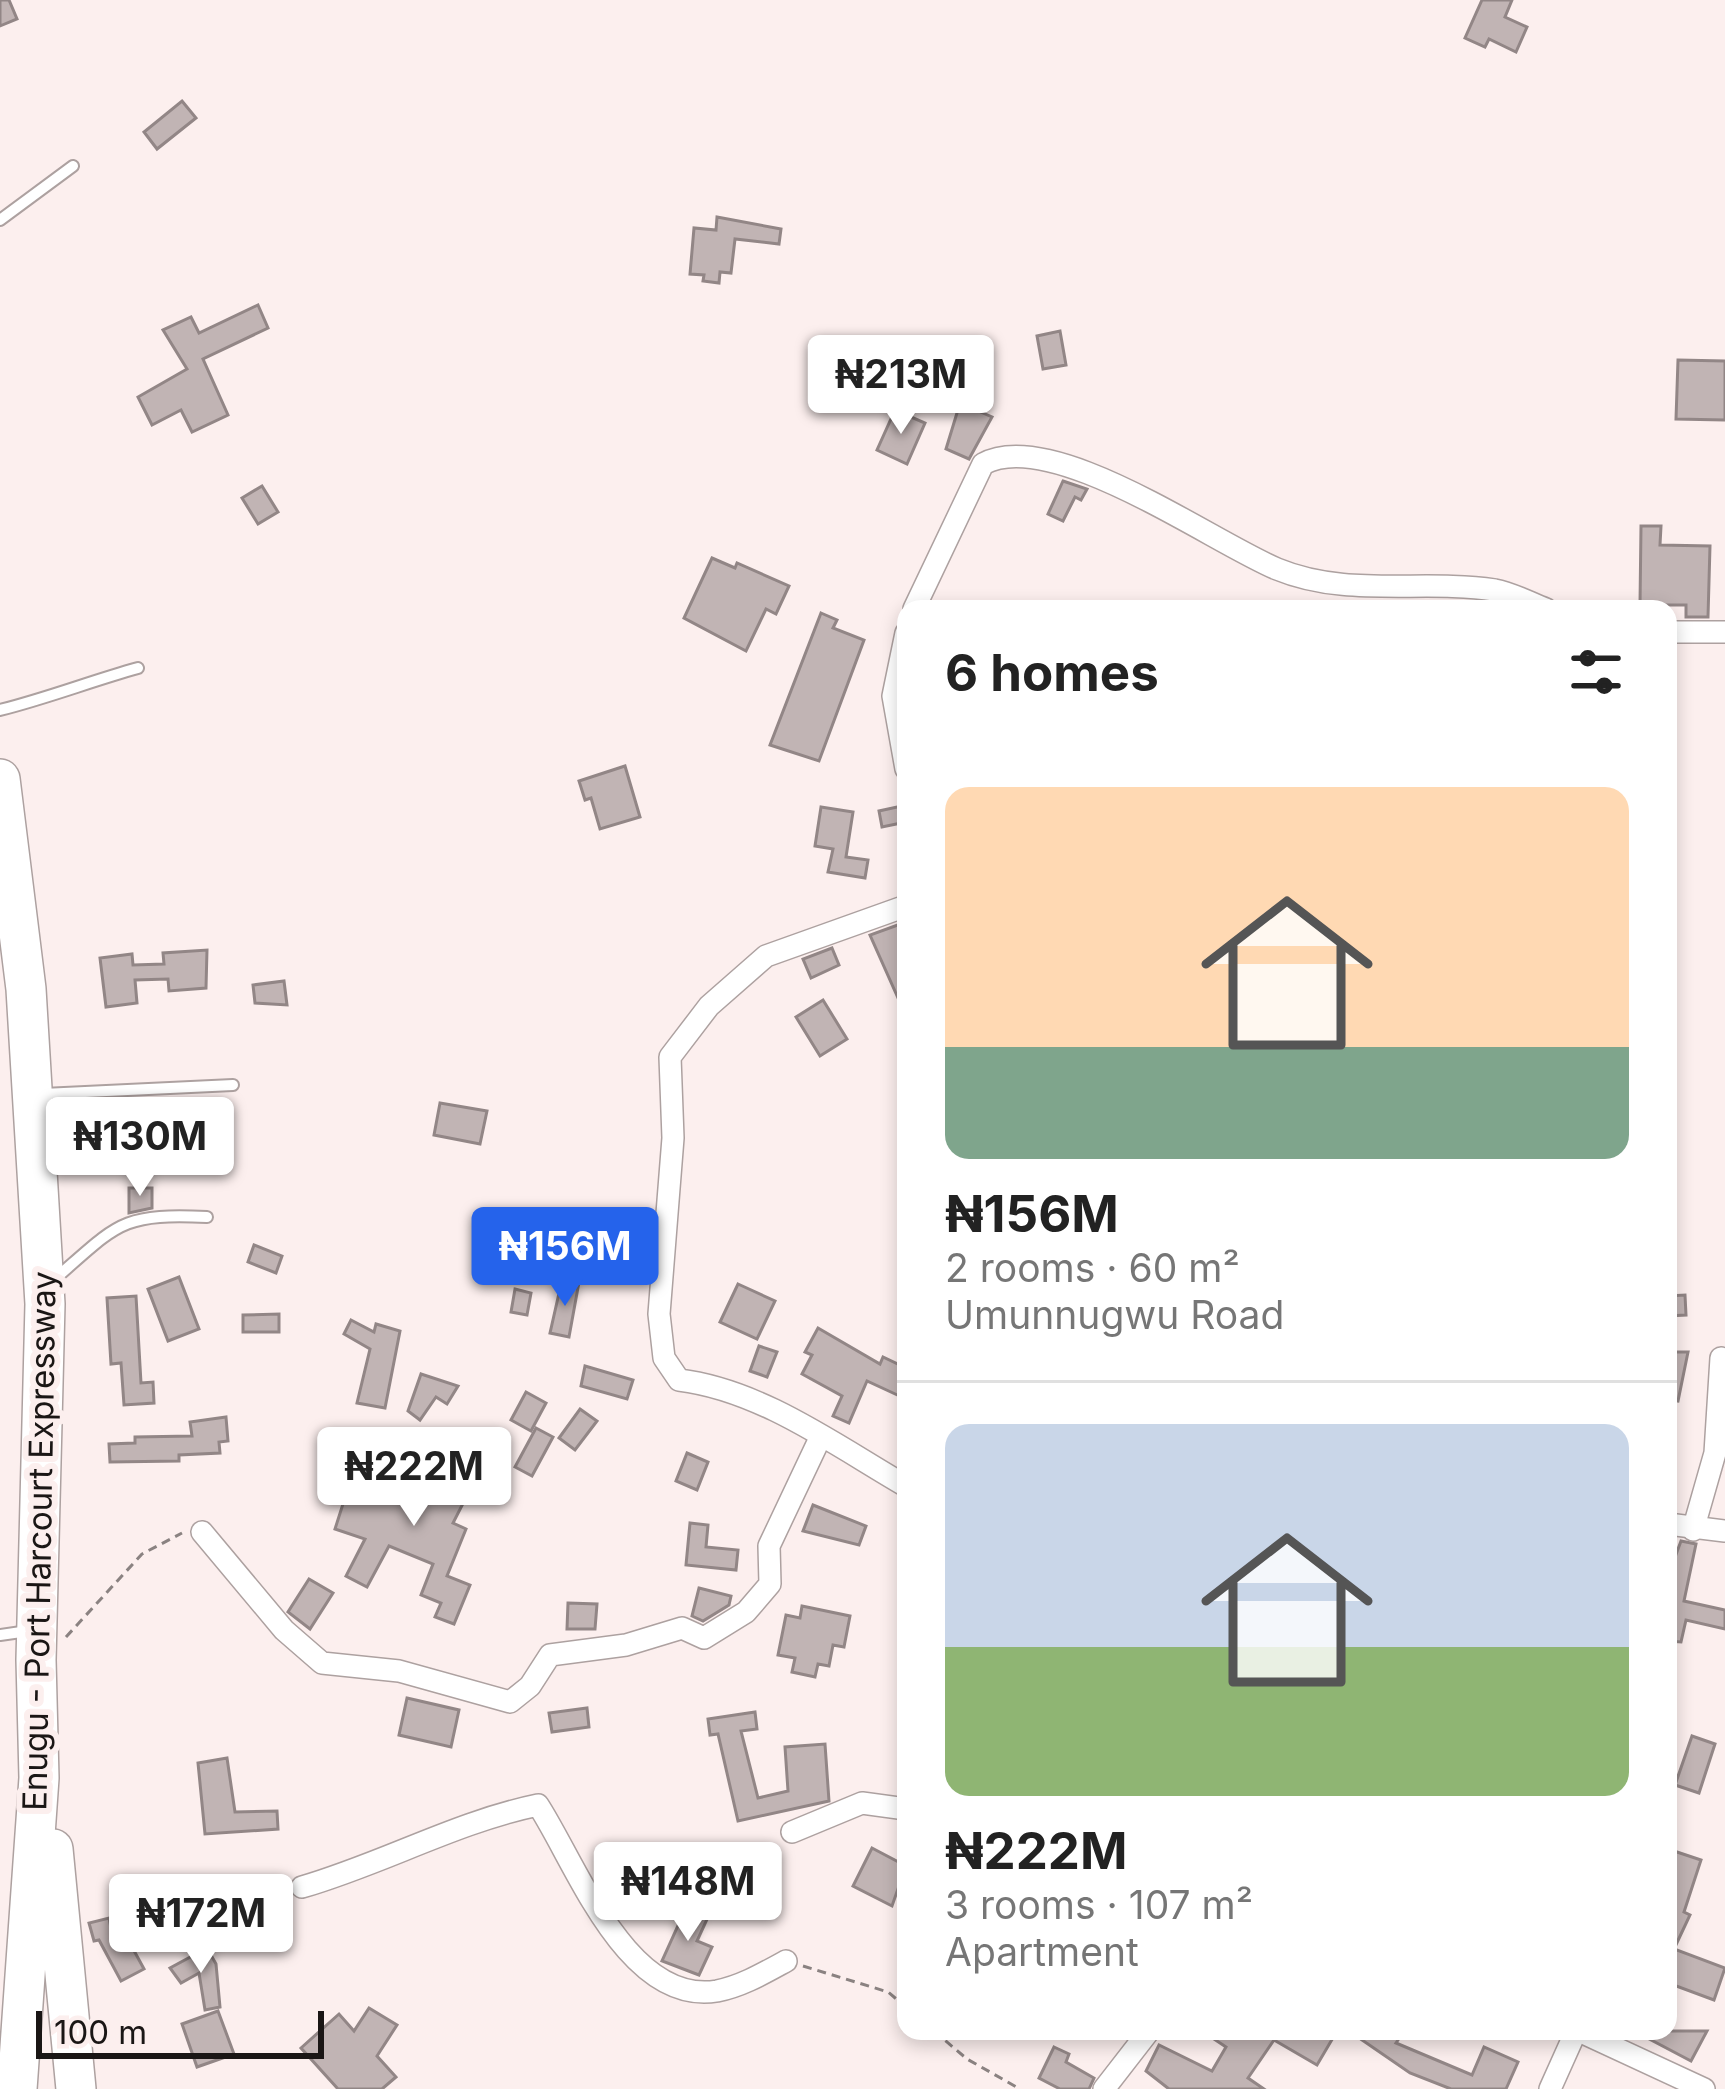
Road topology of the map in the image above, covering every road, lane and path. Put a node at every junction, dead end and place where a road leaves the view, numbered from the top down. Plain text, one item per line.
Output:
1 (73, 166) dead end
2 (0, 220) edge
3 (918, 600) edge
4 (1523, 600) edge
5 (1677, 632) edge
6 (1725, 632) edge
7 (138, 668) dead end
8 (897, 677) edge
9 (0, 710) edge
10 (897, 719) edge
11 (0, 779) edge
12 (897, 909) edge
13 (233, 1085) dead end
14 (33, 1094) junction
15 (207, 1217) dead end
16 (44, 1288) junction
17 (1721, 1358) dead end
18 (820, 1436) junction
19 (897, 1481) edge
20 (1677, 1526) edge
21 (1693, 1530) junction
22 (1725, 1531) edge
23 (202, 1532) joint
24 (24, 1642) edge
25 (39, 1778) junction
26 (897, 1808) edge
27 (792, 1832) dead end
28 (302, 1887) dead end
29 (786, 1961) joint
30 (897, 2001) edge
31 (947, 2040) edge
32 (1142, 2040) edge
33 (1573, 2040) edge
34 (1597, 2040) edge
35 (17, 2089) edge
36 (76, 2089) edge
37 (1020, 2089) edge
38 (1103, 2089) edge
39 (1550, 2089) edge
40 (1704, 2089) edge

1 - 2 lane
3 - 4 street
5 - 6 street
7 - 9 lane
8 - 10 street
11 - 14 highway, Enugu - Port Harcourt Expressway
12 - 18 street
13 - 14 lane
14 - 16 highway, Enugu - Port Harcourt Expressway
15 - 16 lane
16 - 24 highway, Enugu - Port Harcourt Expressway
17 - 21 street
18 - 19 street
18 - 23 street
20 - 21 street
21 - 22 street
23 - 24 path
24 - 25 highway, Enugu - Port Harcourt Expressway
25 - 35 highway, Enugu - Port Harcourt Expressway
25 - 36 highway
26 - 27 street
28 - 29 street
29 - 30 path
31 - 37 path
32 - 38 street
33 - 39 street
34 - 40 street

